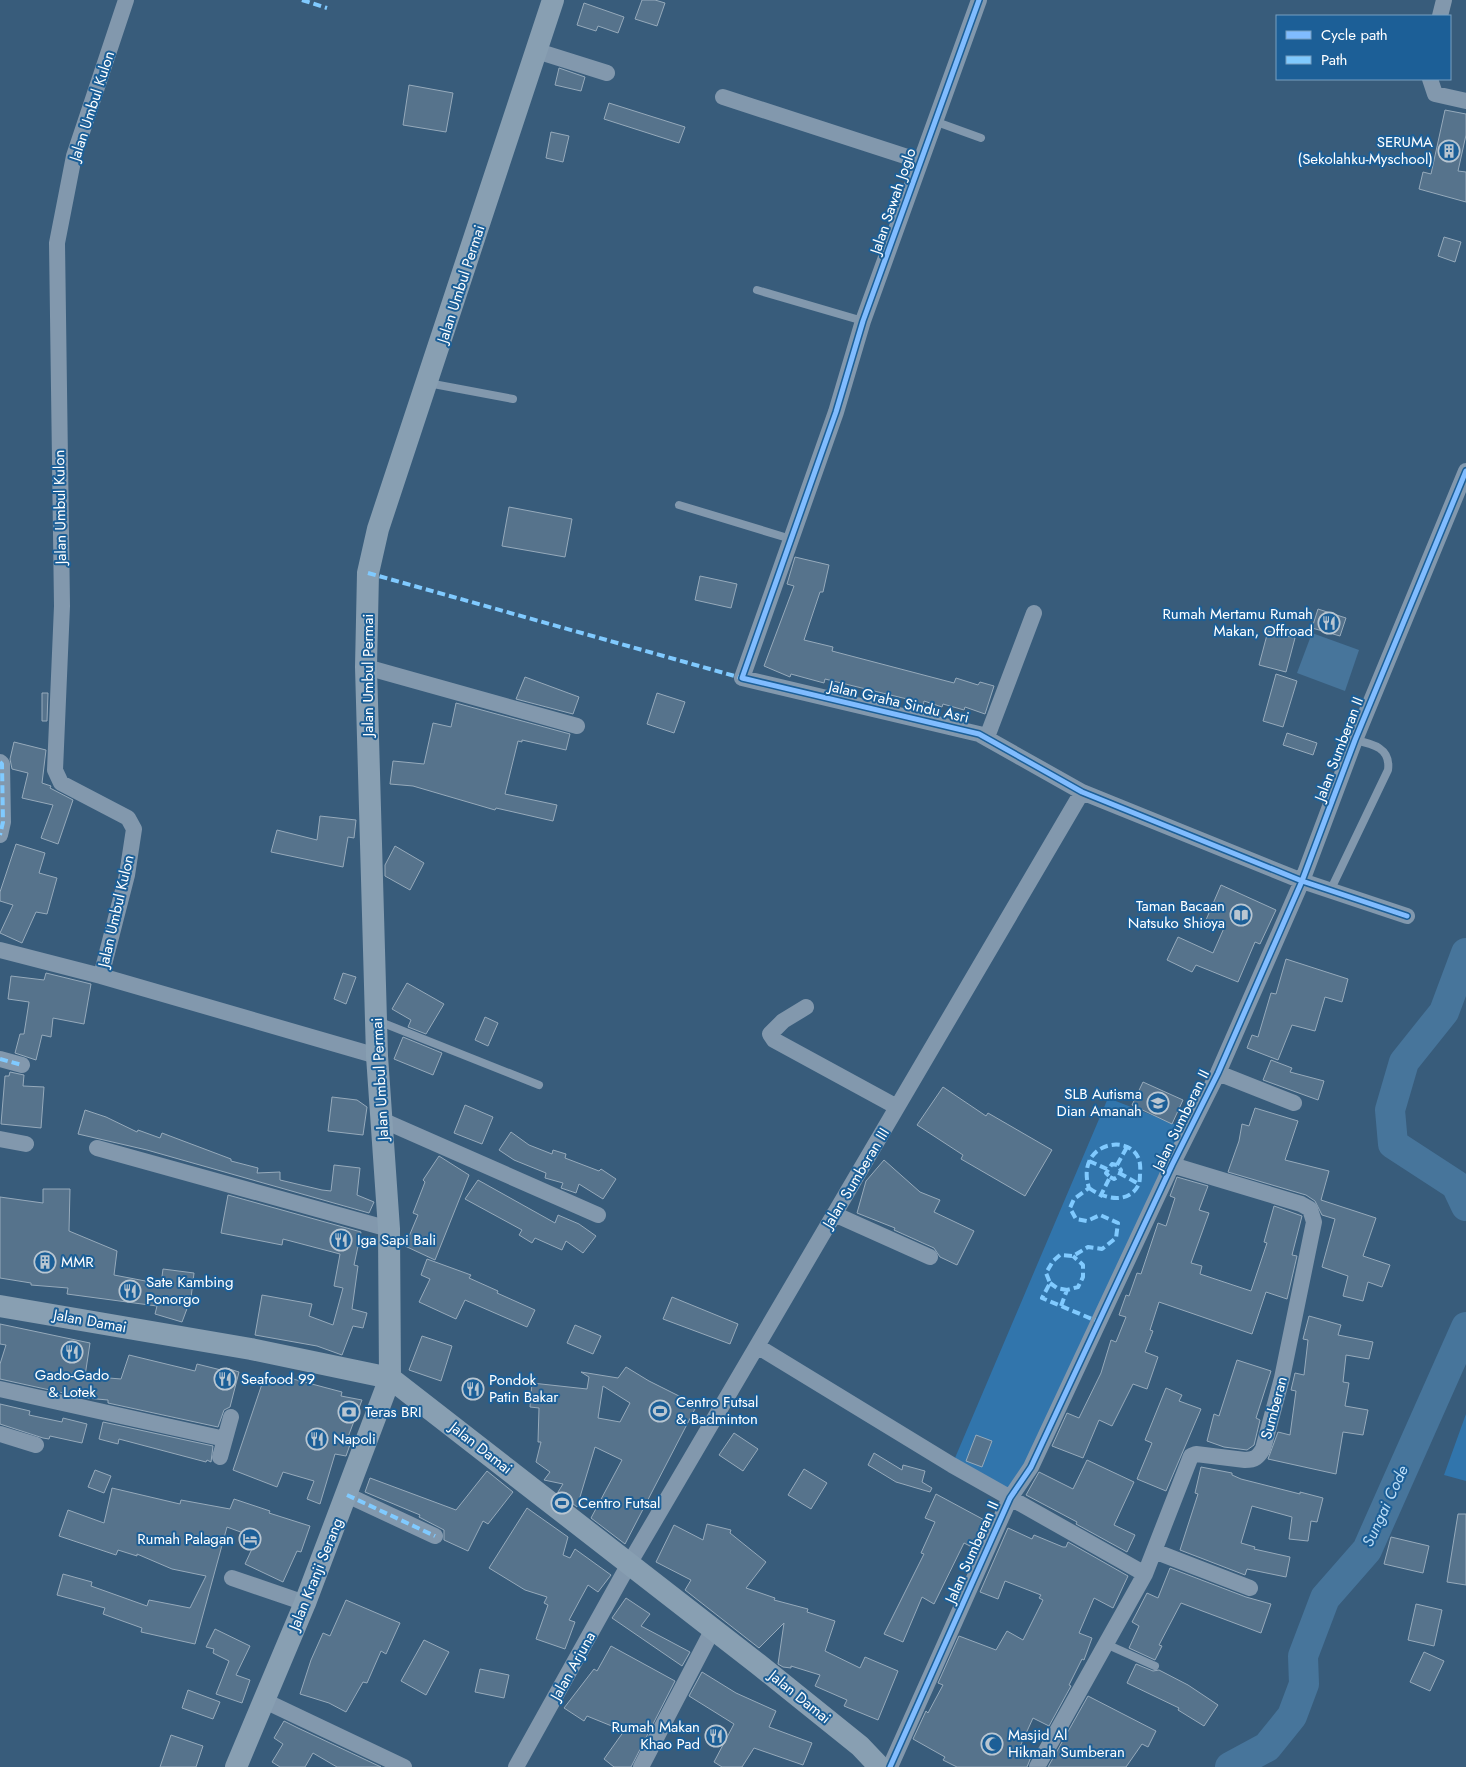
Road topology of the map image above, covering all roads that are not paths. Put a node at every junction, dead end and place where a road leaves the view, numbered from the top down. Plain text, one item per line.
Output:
1 (126, 0) edge
2 (553, 0) edge
3 (978, 0) edge
4 (1444, 0) edge
5 (1440, 15) edge
6 (537, 51) junction
7 (607, 74) dead end
8 (1430, 80) edge
9 (723, 97) dead end
10 (1466, 101) edge
11 (934, 121) junction
12 (981, 138) dead end
13 (920, 161) junction
14 (757, 290) dead end
15 (863, 322) junction
16 (428, 383) junction
17 (514, 399) dead end
18 (836, 412) joint
19 (1466, 471) edge
20 (679, 505) dead end
21 (791, 539) junction
22 (1034, 613) dead end
23 (366, 667) junction
24 (577, 726) dead end
25 (987, 737) junction
26 (1355, 740) junction
27 (0, 762) edge
28 (1082, 792) junction
29 (0, 835) edge
30 (1302, 881) junction
31 (1331, 889) junction
32 (1408, 916) dead end
33 (0, 950) edge
34 (101, 976) junction
35 (806, 1007) dead end
36 (376, 1020) junction
37 (377, 1056) junction
38 (0, 1059) edge
39 (22, 1065) dead end
40 (1218, 1073) junction
41 (539, 1085) dead end
42 (1294, 1103) dead end
43 (897, 1107) junction
44 (382, 1120) junction
45 (0, 1139) edge
46 (26, 1144) dead end
47 (97, 1148) dead end
48 (1172, 1164) junction
49 (834, 1214) junction
50 (598, 1215) dead end
51 (389, 1229) junction
52 (930, 1257) dead end
53 (0, 1306) edge
54 (757, 1346) junction
55 (390, 1378) junction
56 (0, 1389) edge
57 (231, 1417) dead end
58 (0, 1434) edge
59 (225, 1439) junction
60 (36, 1445) dead end
61 (220, 1457) dead end
62 (347, 1496) junction
63 (1010, 1498) junction
64 (435, 1536) dead end
65 (1154, 1551) junction
66 (629, 1564) junction
67 (1145, 1574) junction
68 (232, 1578) dead end
69 (1250, 1588) dead end
70 (306, 1603) junction
71 (713, 1629) junction
72 (1106, 1644) junction
73 (1155, 1666) dead end
74 (265, 1701) junction
75 (236, 1767) edge
76 (404, 1767) edge
77 (516, 1767) edge
78 (641, 1767) edge
79 (880, 1767) edge
80 (890, 1767) edge
81 (1037, 1767) edge

1 - 34 street, Jalan Umbul Kulon
2 - 6 main road, Jalan Umbul Permai
3 - 11 street, Jalan Sawah Joglo
4 - 5 street
6 - 7 street
6 - 16 main road, Jalan Umbul Permai
8 - 10 street
9 - 13 street
11 - 12 lane
11 - 13 street, Jalan Sawah Joglo
13 - 15 street, Jalan Sawah Joglo
14 - 15 lane
15 - 18 street, Jalan Sawah Joglo
16 - 17 lane
16 - 23 main road, Jalan Umbul Permai
18 - 21 street, Jalan Graha Sindu Asri
19 - 26 street, Jalan Sumberan II
20 - 21 lane
21 - 25 street, Jalan Graha Sindu Asri
22 - 25 street
23 - 24 street
23 - 36 main road, Jalan Umbul Permai
25 - 28 street, Jalan Graha Sindu Asri
26 - 30 street, Jalan Sumberan II
26 - 31 lane
27 - 29 street
28 - 30 street, Jalan Graha Sindu Asri
28 - 43 street, Jalan Sumberan III
30 - 31 street, Jalan Graha Sindu Asri
30 - 40 street, Jalan Sumberan II
31 - 32 street, Jalan Graha Sindu Asri
33 - 34 street
34 - 37 street
35 - 43 street
36 - 37 main road, Jalan Umbul Permai
36 - 41 lane
37 - 44 main road, Jalan Umbul Permai
38 - 39 street
40 - 42 street
40 - 48 street, Jalan Sumberan II
43 - 49 street, Jalan Sumberan III
44 - 50 street
44 - 51 main road, Jalan Umbul Permai
45 - 46 street
47 - 51 street
48 - 63 street, Jalan Sumberan II
48 - 65 street, Sumberan
49 - 52 street
49 - 54 street, Jalan Sumberan III
51 - 55 main road, Jalan Umbul Permai
53 - 55 main road, Jalan Damai
54 - 63 street
54 - 66 street, Jalan Sumberan III
55 - 62 main road, Jalan Kranji Serang
55 - 66 main road, Jalan Damai
56 - 59 street
57 - 59 street
58 - 60 street
59 - 61 street
62 - 64 street
62 - 70 main road, Jalan Kranji Serang
63 - 67 street
63 - 80 street, Jalan Sumberan II
65 - 67 street, Sumberan
65 - 69 street
66 - 71 main road, Jalan Damai
66 - 77 street, Jalan Arjuna
67 - 72 street, Sumberan
68 - 70 street
70 - 74 main road, Jalan Kranji Serang
71 - 78 street
71 - 79 main road, Jalan Damai
72 - 73 lane
72 - 81 street, Sumberan
74 - 75 main road, Jalan Kranji Serang
74 - 76 street

